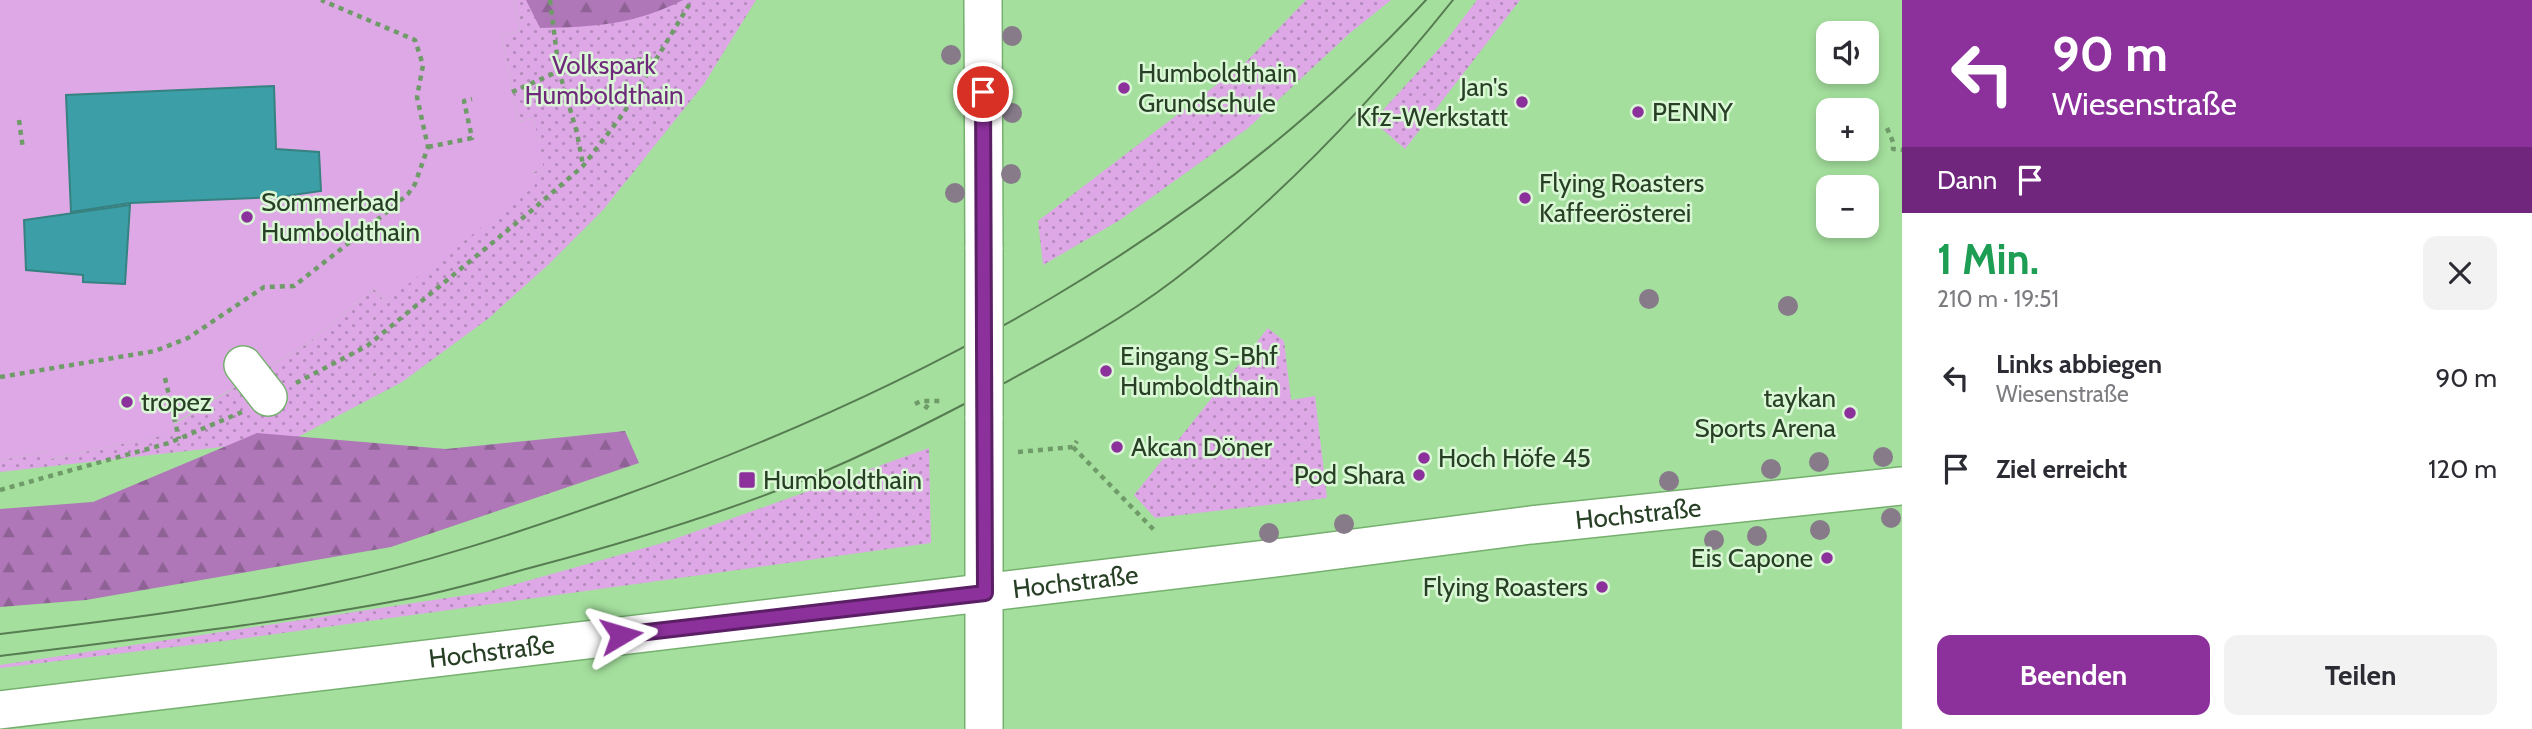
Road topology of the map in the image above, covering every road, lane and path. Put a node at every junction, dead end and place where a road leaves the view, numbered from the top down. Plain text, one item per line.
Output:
1 (321, 0) edge
2 (550, 0) edge
3 (692, 0) edge
4 (983, 0) edge
5 (658, 57) junction
6 (559, 71) junction
7 (512, 92) dead end
8 (472, 99) dead end
9 (19, 120) dead end
10 (1887, 128) dead end
11 (428, 147) junction
12 (23, 149) dead end
13 (1902, 150) edge
14 (583, 166) junction
15 (243, 365) dead end
16 (0, 377) edge
17 (165, 378) dead end
18 (268, 397) junction
19 (943, 401) dead end
20 (930, 402) junction
21 (915, 404) dead end
22 (925, 409) dead end
23 (179, 439) junction
24 (1077, 441) dead end
25 (1073, 447) junction
26 (1018, 452) dead end
27 (1902, 486) edge
28 (0, 489) edge
29 (1156, 533) dead end
30 (985, 593) junction
31 (0, 710) edge
32 (984, 729) edge

1 - 11 path
2 - 6 path
3 - 5 path
4 - 30 street, bridge
5 - 6 path
5 - 14 path
6 - 7 path
6 - 14 path
8 - 11 path
9 - 12 path
10 - 13 path
11 - 16 path
14 - 18 path
15 - 18 street
17 - 23 path
18 - 23 path
19 - 20 path
20 - 21 path
20 - 22 path
23 - 28 path
24 - 25 path
25 - 26 path
25 - 29 path
27 - 30 street, Hochstraße
30 - 31 street, Hochstraße
30 - 32 street

